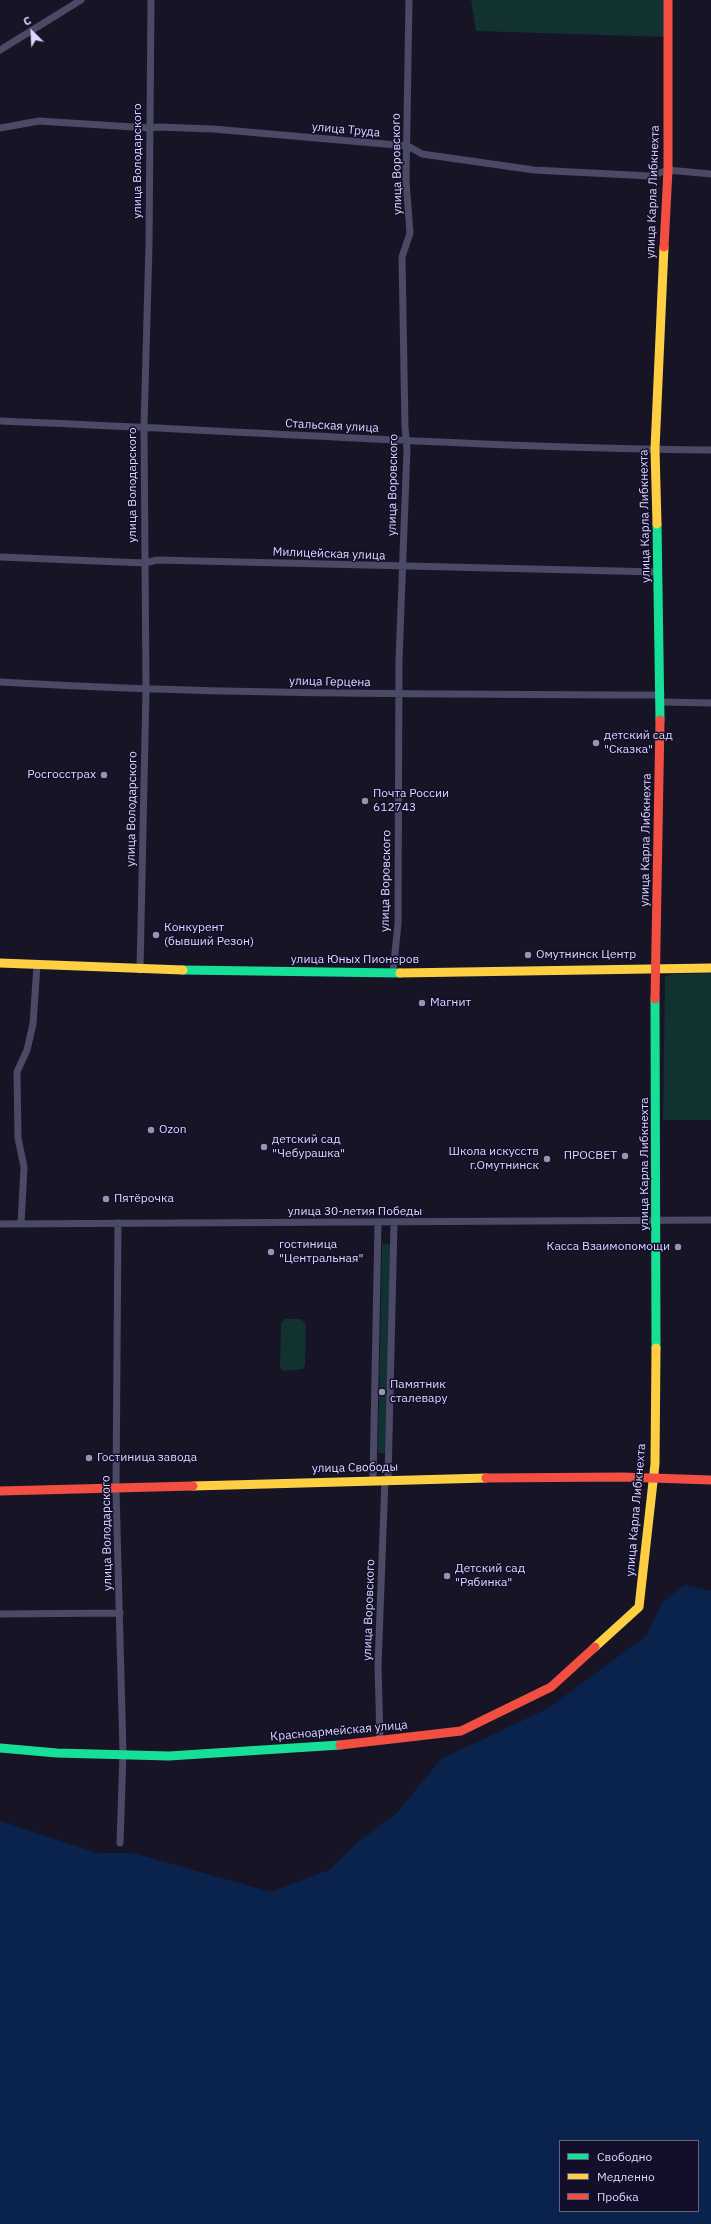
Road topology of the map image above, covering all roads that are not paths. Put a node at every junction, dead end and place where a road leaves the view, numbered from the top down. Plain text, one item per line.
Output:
1 (82, 0) edge
2 (151, 0) edge
3 (409, 0) edge
4 (668, 0) edge
5 (0, 50) edge
6 (0, 128) edge
7 (148, 128) junction
8 (406, 146) junction
9 (668, 170) junction
10 (711, 174) edge
11 (0, 421) edge
12 (144, 426) junction
13 (406, 441) junction
14 (655, 449) junction
15 (711, 450) edge
16 (0, 557) edge
17 (145, 563) junction
18 (402, 567) junction
19 (658, 572) junction
20 (0, 682) edge
21 (146, 690) junction
22 (399, 694) junction
23 (661, 699) junction
24 (711, 703) edge
25 (0, 963) edge
26 (37, 965) junction
27 (711, 968) edge
28 (140, 970) junction
29 (655, 970) junction
30 (393, 972) junction
31 (657, 1220) junction
32 (711, 1220) edge
33 (118, 1223) junction
34 (378, 1223) junction
35 (394, 1223) junction
36 (0, 1224) edge
37 (21, 1224) junction
38 (654, 1477) junction
39 (373, 1479) junction
40 (387, 1479) junction
41 (711, 1480) edge
42 (116, 1490) junction
43 (0, 1491) edge
44 (639, 1607) joint
45 (120, 1613) junction
46 (0, 1614) edge
47 (380, 1740) junction
48 (0, 1748) edge
49 (123, 1754) junction
50 (120, 1843) dead end

1 - 5 street
2 - 7 street, улица Володарского
3 - 8 street, улица Воровского
4 - 9 street, улица Карла Либкнехта
6 - 7 street, улица Труда
7 - 8 street, улица Труда
7 - 12 street, улица Володарского
8 - 9 street, улица Труда
8 - 13 street, улица Воровского
9 - 10 street, улица Труда
9 - 14 street, улица Карла Либкнехта
11 - 12 street, Стальская улица
12 - 13 street, Стальская улица
12 - 17 street, улица Володарского
13 - 14 street, Стальская улица
13 - 18 street, улица Воровского
14 - 15 street, Стальская улица
14 - 19 street, улица Карла Либкнехта
16 - 17 street, Милицейская улица
17 - 18 street, Милицейская улица
17 - 21 street, улица Володарского
18 - 19 street, Милицейская улица
18 - 22 street, улица Воровского
19 - 23 street, улица Карла Либкнехта
20 - 21 street, улица Герцена
21 - 22 street, улица Герцена
21 - 28 street, улица Володарского
22 - 23 street, улица Герцена
22 - 30 street, улица Воровского
23 - 24 street, улица Герцена
23 - 29 street, улица Карла Либкнехта
25 - 26 street, улица Юных Пионеров
26 - 28 street, улица Юных Пионеров
26 - 37 street
27 - 29 street, улица Юных Пионеров
28 - 30 street, улица Юных Пионеров
29 - 30 street, улица Юных Пионеров
29 - 31 street, улица Карла Либкнехта
31 - 32 street, улица 30-летия Победы
31 - 35 street, улица 30-летия Победы
31 - 38 street, улица Карла Либкнехта
33 - 34 street, улица 30-летия Победы
33 - 37 street, улица 30-летия Победы
33 - 42 street, улица Володарского
34 - 35 street, улица 30-летия Победы
34 - 39 street
35 - 40 street, улица Воровского
36 - 37 street, улица 30-летия Победы
38 - 40 street, улица Свободы
38 - 41 street, улица Свободы
38 - 44 street, улица Карла Либкнехта
39 - 40 street, улица Свободы
39 - 42 street, улица Свободы
40 - 47 street, улица Воровского
42 - 43 street, улица Свободы
42 - 45 street, улица Володарского
44 - 47 street, Красноармейская улица
45 - 46 street
45 - 49 street, улица Володарского
47 - 49 street, Красноармейская улица
48 - 49 street, Красноармейская улица
49 - 50 street, улица Володарского

